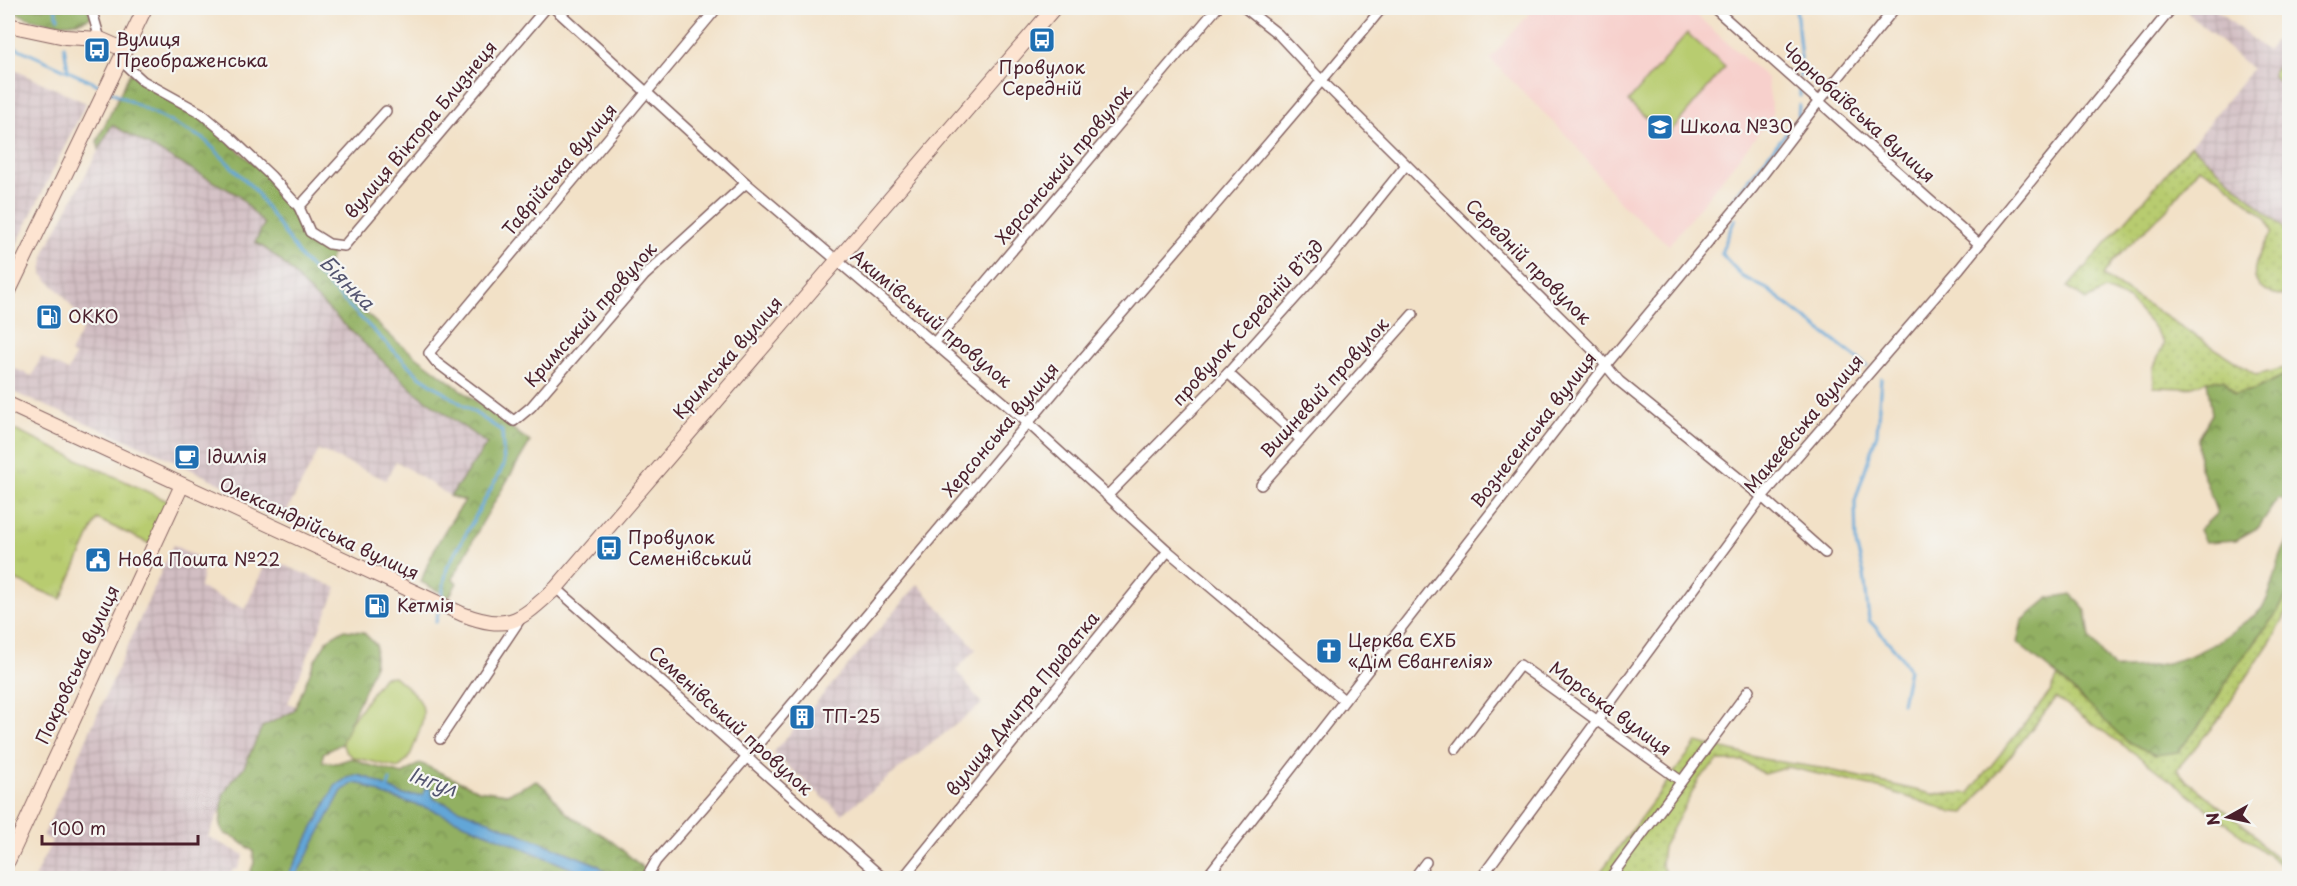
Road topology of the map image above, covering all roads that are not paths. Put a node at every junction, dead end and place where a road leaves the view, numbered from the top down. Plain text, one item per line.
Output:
1 (91, 8) edge
2 (145, 8) edge
3 (546, 8) edge
4 (554, 8) edge
5 (717, 8) edge
6 (1054, 8) edge
7 (1217, 8) edge
8 (1245, 8) edge
9 (1382, 8) edge
10 (1714, 8) edge
11 (1895, 8) edge
12 (2172, 8) edge
13 (8, 25) edge
14 (99, 39) junction
15 (120, 60) junction
16 (1322, 81) junction
17 (648, 92) junction
18 (1820, 100) junction
19 (386, 111) dead end
20 (1406, 165) junction
21 (746, 183) junction
22 (299, 207) junction
23 (1979, 244) junction
24 (837, 260) junction
25 (8, 293) edge
26 (1413, 314) dead end
27 (934, 342) junction
28 (1606, 365) junction
29 (1228, 373) junction
30 (8, 404) edge
31 (514, 421) joint
32 (1028, 423) junction
33 (1301, 440) junction
34 (182, 485) junction
35 (1261, 485) dead end
36 (1107, 496) junction
37 (1762, 497) junction
38 (1168, 551) junction
39 (1825, 553) dead end
40 (556, 588) junction
41 (521, 618) junction
42 (1749, 690) dead end
43 (1344, 700) junction
44 (1598, 720) junction
45 (440, 739) dead end
46 (1455, 749) dead end
47 (746, 759) junction
48 (1681, 781) junction
49 (8, 861) edge
50 (1426, 862) dead end
51 (650, 877) edge
52 (882, 879) edge
53 (903, 879) edge
54 (1206, 879) edge
55 (1414, 879) edge
56 (1481, 879) edge
57 (1610, 879) edge

1 - 14 street
2 - 15 street
3 - 22 street, вулиця Віктора Близнеця
4 - 17 street, Акимівський провулок
5 - 17 street, Таврійська вулиця
6 - 24 street, Кримська вулиця
7 - 27 street, Херсонський провулок
8 - 16 street, Середній провулок
9 - 16 street, Херсонська вулиця
10 - 18 street, Чорнобаївська вулиця
11 - 18 street, Вознесенська вулиця
12 - 23 street, Макеєвська вулиця
13 - 14 street
14 - 15 street
15 - 22 street
15 - 25 street
16 - 20 street, Середній провулок
16 - 32 street, Херсонська вулиця
17 - 21 street, Акимівський провулок
17 - 31 street, Таврійська вулиця
18 - 23 street, Чорнобаївська вулиця
18 - 28 street, Вознесенська вулиця
19 - 22 street
20 - 28 street, Середній провулок
20 - 29 street, провулок Середній Вʼїзд
21 - 24 street, Акимівський провулок
21 - 31 street, Кримський провулок
23 - 37 street, Макеєвська вулиця
24 - 27 street, Акимівський провулок
24 - 40 street, Кримська вулиця
26 - 33 street, Вишневий провулок
27 - 32 street, Акимівський провулок
28 - 37 street, Середній провулок
28 - 43 street, Вознесенська вулиця
29 - 33 street
29 - 36 street, провулок Середній Вʼїзд
30 - 34 street, Олександрійська вулиця
32 - 36 street, Акимівський провулок
32 - 47 street, Херсонська вулиця
33 - 35 street, Вишневий провулок
34 - 41 street, Олександрійська вулиця
34 - 49 street, Покровська вулиця
36 - 38 street, Акимівський провулок
37 - 39 street, Середній провулок
37 - 44 street, Макеєвська вулиця
38 - 43 street, Акимівський провулок
38 - 53 street, вулиця Дмитра Придатка
40 - 41 street, Кримська вулиця
40 - 47 street, Семенівський провулок
41 - 45 street, Кримська вулиця
42 - 48 street
43 - 54 street, Вознесенська вулиця
44 - 46 street, Морська вулиця
44 - 48 street, Морська вулиця
44 - 56 street, Макеєвська вулиця
47 - 51 street, Херсонська вулиця
47 - 52 street, Семенівський провулок
48 - 57 street
50 - 55 street

